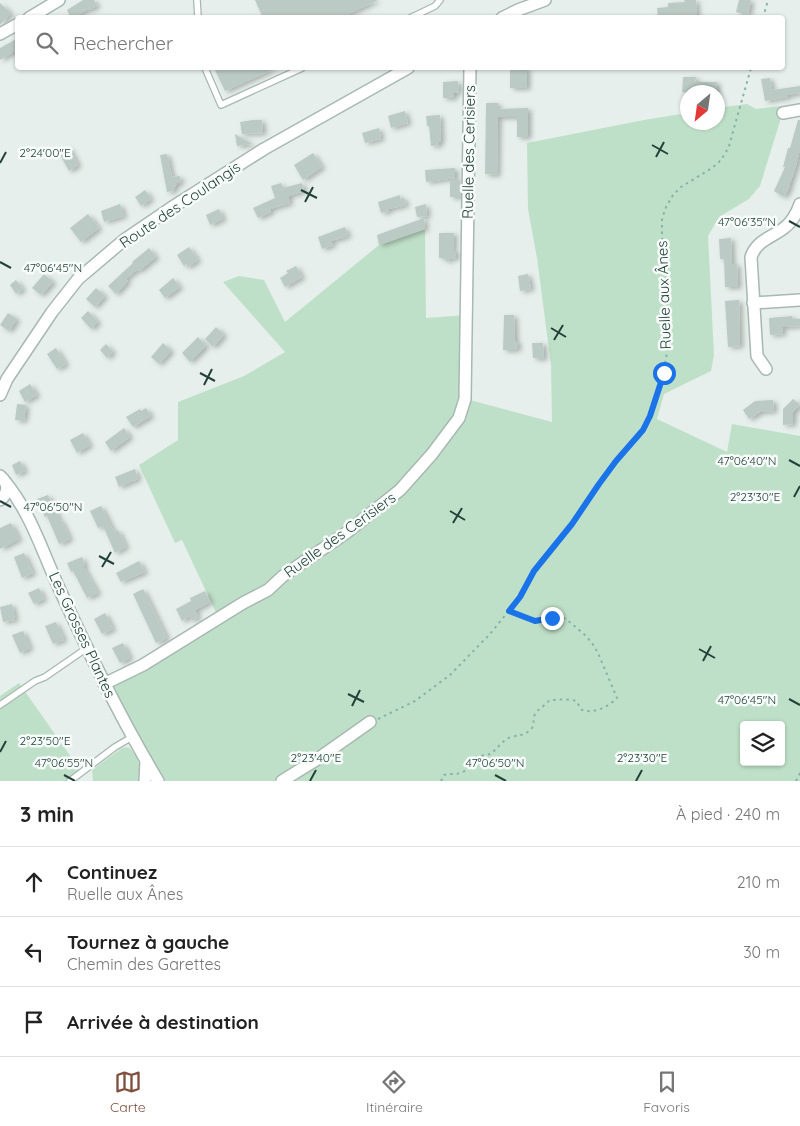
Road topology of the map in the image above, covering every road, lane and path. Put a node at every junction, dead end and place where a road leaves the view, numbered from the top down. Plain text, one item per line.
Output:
1 (59, 0) edge
2 (197, 0) edge
3 (440, 0) edge
4 (545, 0) edge
5 (768, 0) edge
6 (34, 15) edge
7 (198, 15) edge
8 (416, 15) edge
9 (508, 15) edge
10 (764, 15) edge
11 (15, 26) edge
12 (0, 34) edge
13 (206, 70) edge
14 (298, 70) edge
15 (404, 70) edge
16 (470, 70) edge
17 (750, 70) edge
18 (800, 110) edge
19 (783, 113) dead end
20 (800, 204) edge
21 (800, 300) edge
22 (754, 303) junction
23 (766, 369) dead end
24 (0, 395) edge
25 (3, 480) edge
26 (2, 499) edge
27 (22, 507) junction
28 (509, 611) junction
29 (87, 648) junction
30 (104, 684) junction
31 (0, 705) edge
32 (370, 722) joint
33 (132, 737) junction
34 (146, 761) junction
35 (800, 773) edge
36 (70, 781) edge
37 (145, 781) edge
38 (158, 781) edge
39 (282, 781) edge
40 (441, 781) edge
41 (796, 781) edge

1 - 6 street
2 - 7 lane
3 - 8 lane
4 - 9 street
5 - 10 path
11 - 12 street
13 - 14 lane
15 - 24 street, Route des Coulangis
16 - 30 street, Ruelle des Cerisiers
17 - 28 path, Ruelle aux Ânes
18 - 19 street
20 - 22 street
21 - 22 street
22 - 23 street
25 - 26 street
25 - 27 street, Les Grosses Plantes
26 - 27 street
27 - 29 street, Les Grosses Plantes
28 - 32 path, Ruelle aux Ânes
28 - 40 path
29 - 30 street, Les Grosses Plantes
29 - 31 lane
30 - 33 street, Les Grosses Plantes
32 - 39 street
33 - 34 street, Les Grosses Plantes
33 - 36 lane
34 - 37 street
34 - 38 street, Les Grosses Plantes
35 - 41 path

